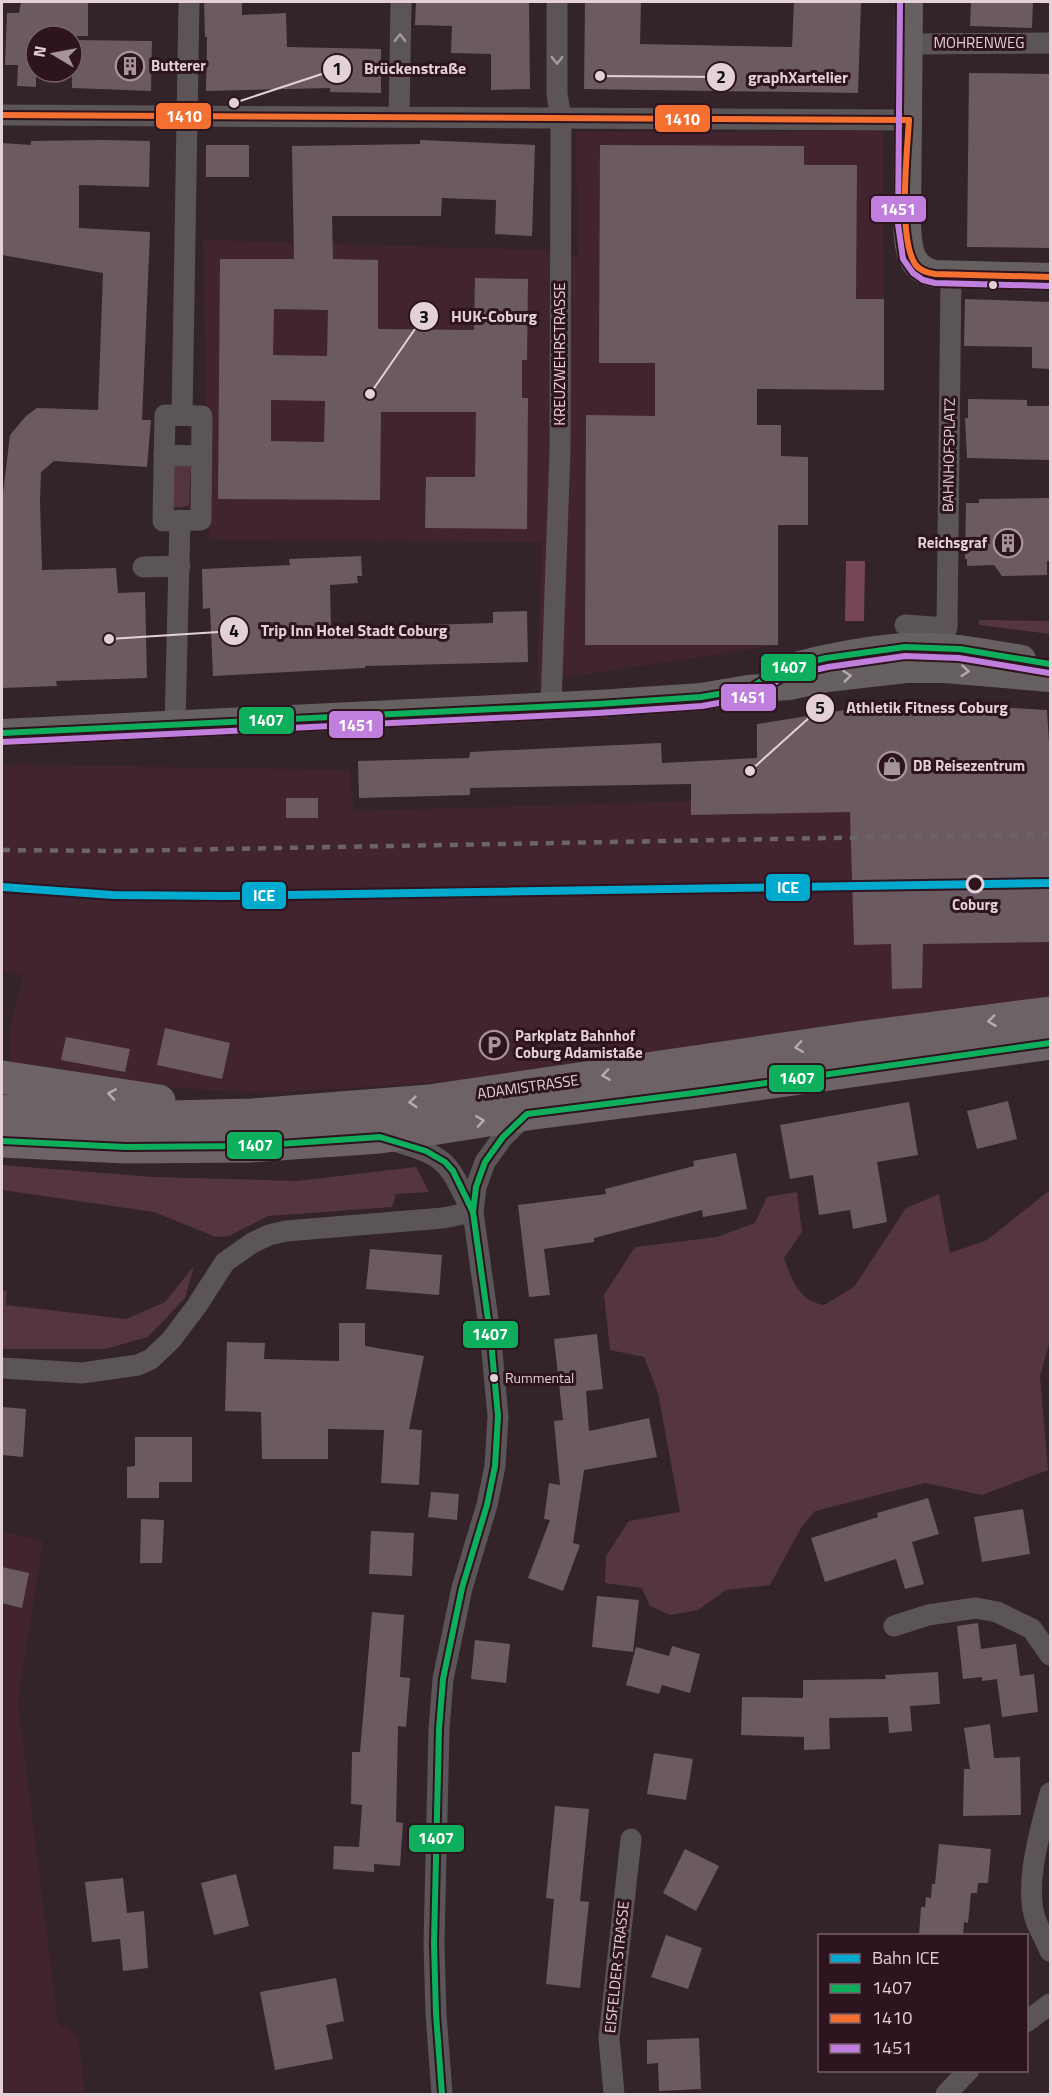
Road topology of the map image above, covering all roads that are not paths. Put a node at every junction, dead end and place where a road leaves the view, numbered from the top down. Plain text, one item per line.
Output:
1 (189, 2) edge
2 (400, 2) edge
3 (557, 2) edge
4 (909, 2) edge
5 (1050, 43) edge
6 (908, 44) junction
7 (2, 115) edge
8 (187, 117) junction
9 (399, 117) junction
10 (561, 118) junction
11 (909, 120) junction
12 (951, 276) junction
13 (1050, 277) edge
14 (182, 415) junction
15 (164, 455) junction
16 (202, 456) junction
17 (180, 520) junction
18 (180, 566) junction
19 (143, 567) dead end
20 (905, 625) dead end
21 (1050, 664) edge
22 (1050, 678) edge
23 (748, 689) junction
24 (551, 706) junction
25 (175, 724) junction
26 (2, 733) edge
27 (1050, 1013) edge
28 (1050, 1043) edge
29 (2, 1077) edge
30 (2, 1111) edge
31 (527, 1114) junction
32 (253, 1115) junction
33 (380, 1137) junction
34 (2, 1141) edge
35 (472, 1212) junction
36 (2, 1368) edge
37 (894, 1626) dead end
38 (1050, 1654) edge
39 (1050, 1793) edge
40 (631, 1839) dead end
41 (1050, 1951) edge
42 (1050, 2004) edge
43 (1028, 2020) edge
44 (967, 2072) edge
45 (442, 2094) edge
46 (614, 2094) edge
47 (946, 2094) edge

1 - 8 street
9 -> 2 street
3 -> 10 street, KREUZWEHRSTRASSE
4 - 6 street
5 - 6 street, MOHRENWEG
6 - 11 street
7 - 8 street
8 - 9 street
8 - 14 street
9 - 10 street
10 - 11 street
10 - 24 street, KREUZWEHRSTRASSE
11 - 12 street
12 - 13 street
12 - 20 street, BAHNHOFSPLATZ
14 - 15 street
14 - 16 street
15 - 16 street
15 - 17 street
16 - 17 street
17 - 18 street
18 - 19 street
18 - 25 street
21 - 23 street
23 -> 22 street
23 - 24 street
24 - 25 street
25 - 26 street
27 -> 32 highway, ADAMISTRASSE
28 - 31 highway, ADAMISTRASSE
32 -> 29 highway
30 - 32 highway, ADAMISTRASSE
33 -> 31 highway, ADAMISTRASSE
31 - 35 street
33 - 34 highway, ADAMISTRASSE
33 - 35 street
35 - 36 street
35 - 45 street
37 - 38 street
39 - 41 street
40 - 46 street, EISFELDER STRASSE
42 - 43 street
44 - 47 street

